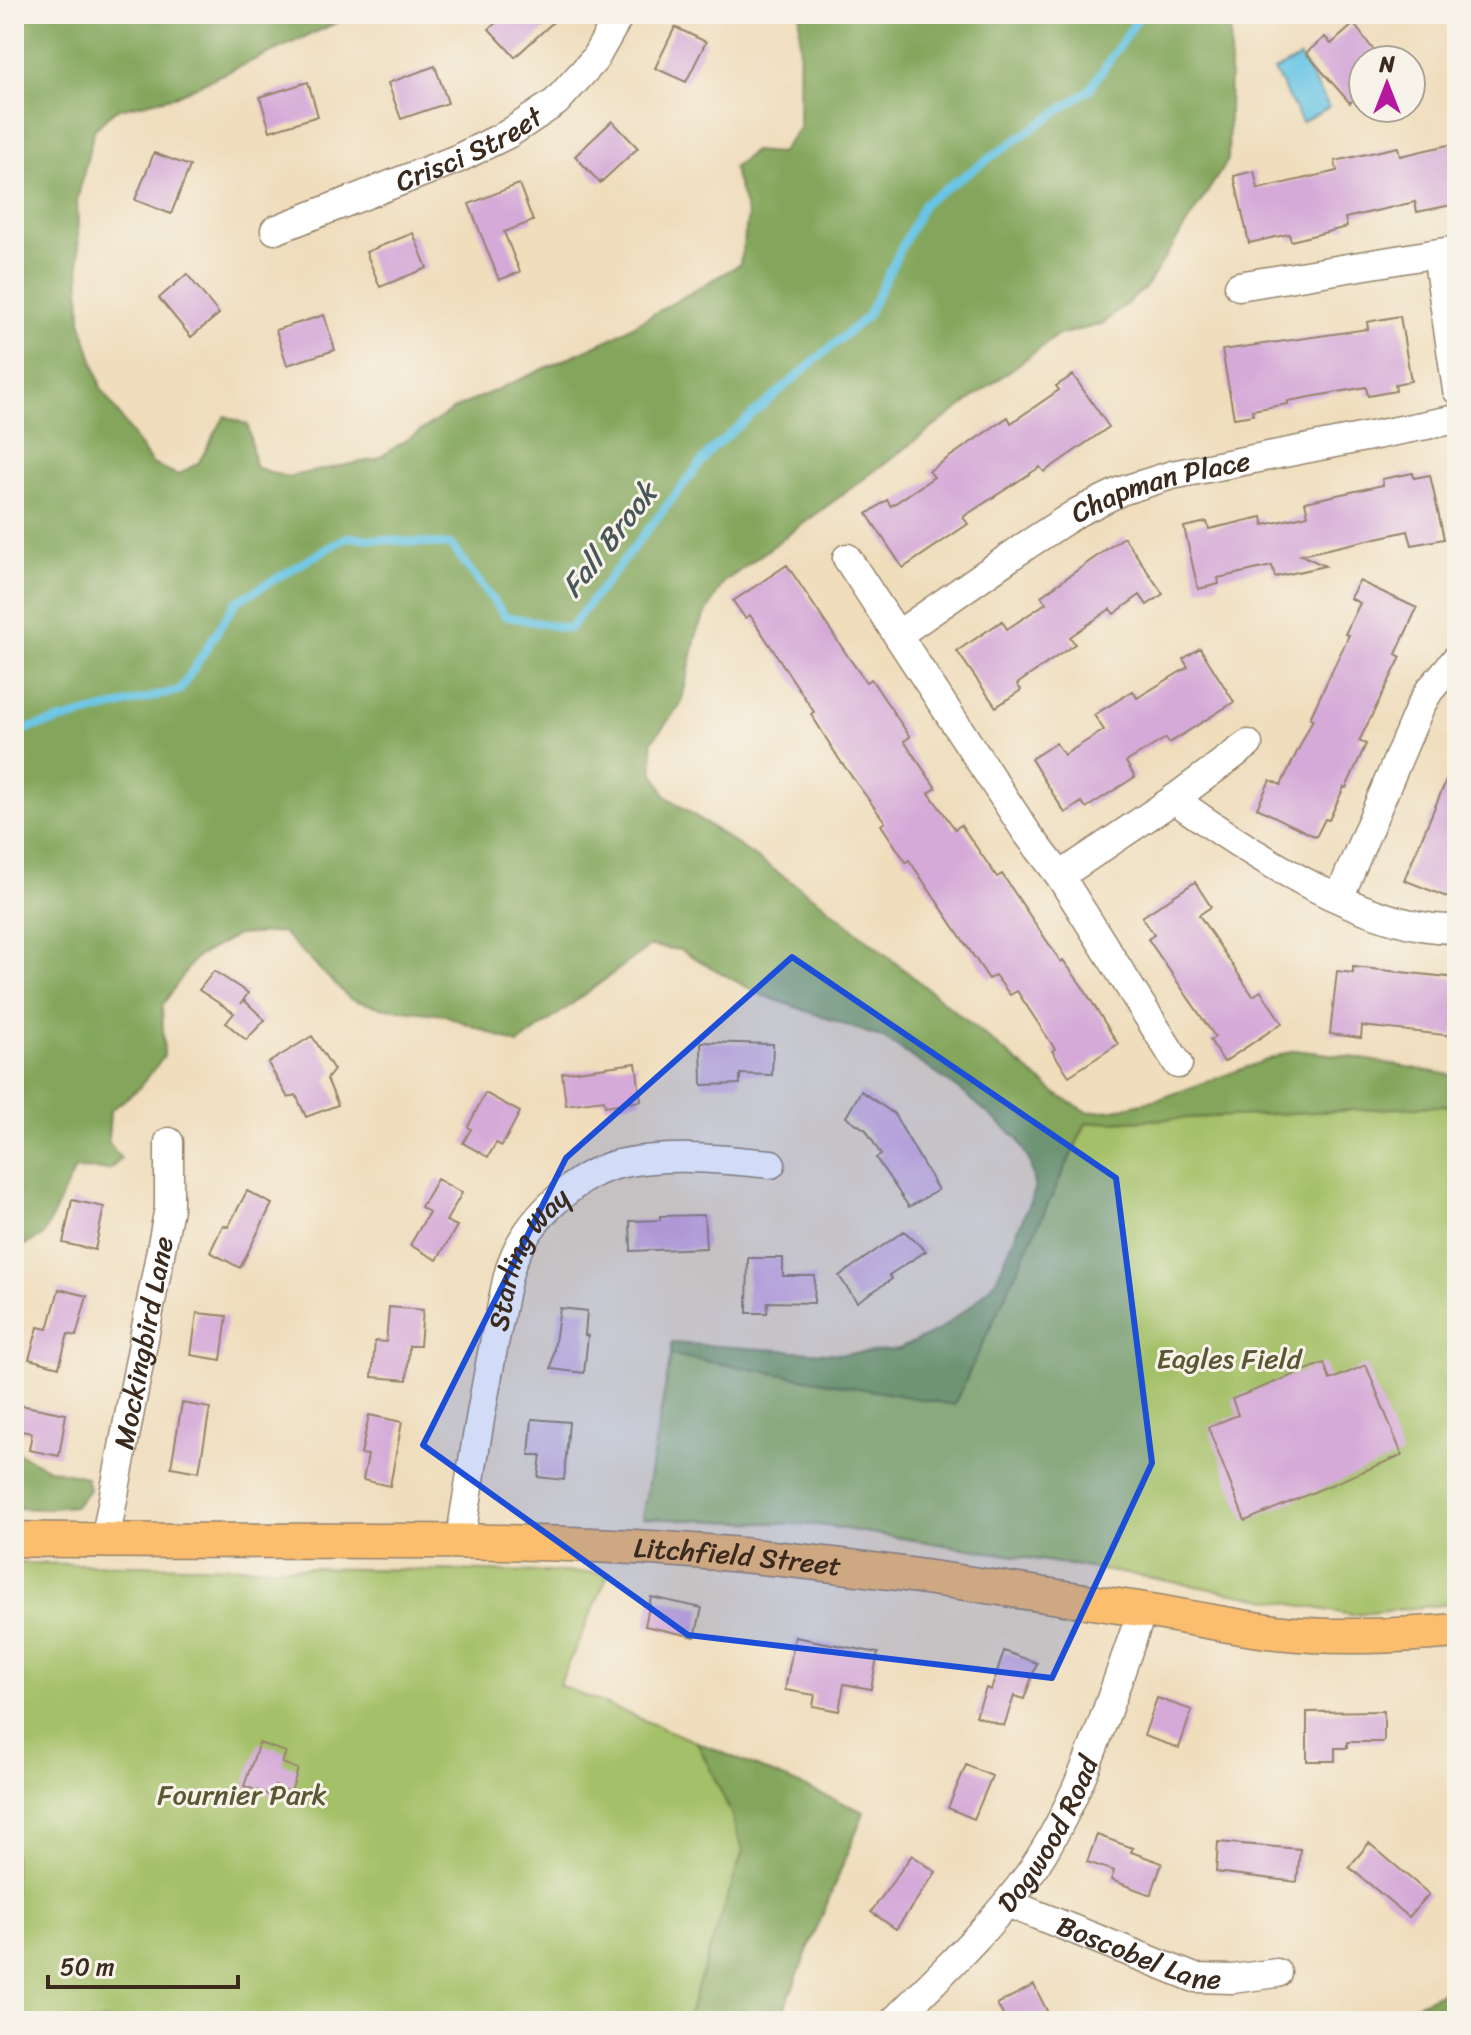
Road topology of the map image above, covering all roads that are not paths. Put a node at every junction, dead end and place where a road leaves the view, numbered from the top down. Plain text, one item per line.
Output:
1 (620, 14) edge
2 (275, 230) dead end
3 (1447, 252) edge
4 (1239, 286) dead end
5 (1457, 390) edge
6 (1457, 419) edge
7 (847, 558) dead end
8 (899, 634) junction
9 (1457, 658) edge
10 (1248, 744) dead end
11 (1174, 799) junction
12 (1060, 876) junction
13 (1339, 898) junction
14 (1457, 929) edge
15 (1178, 1064) dead end
16 (169, 1142) dead end
17 (771, 1164) dead end
18 (14, 1539) edge
19 (105, 1541) junction
20 (460, 1542) junction
21 (1143, 1609) junction
22 (1457, 1631) edge
23 (1007, 1903) junction
24 (1277, 1973) dead end
25 (894, 2021) edge

1 - 2 street, Crisci Street
3 - 4 street
3 - 5 street
6 - 8 street, Chapman Place
7 - 8 street
8 - 12 street
9 - 13 street
10 - 11 street
11 - 12 street
11 - 13 street
12 - 15 street
13 - 14 street
16 - 19 street, Mockingbird Lane
17 - 20 street, Starling Way
18 - 19 main road, Litchfield Street
19 - 20 main road, Litchfield Street
20 - 21 main road, Litchfield Street
21 - 22 main road, Litchfield Street
21 - 23 street, Dogwood Road
23 - 24 street, Boscobel Lane
23 - 25 street, Dogwood Road

